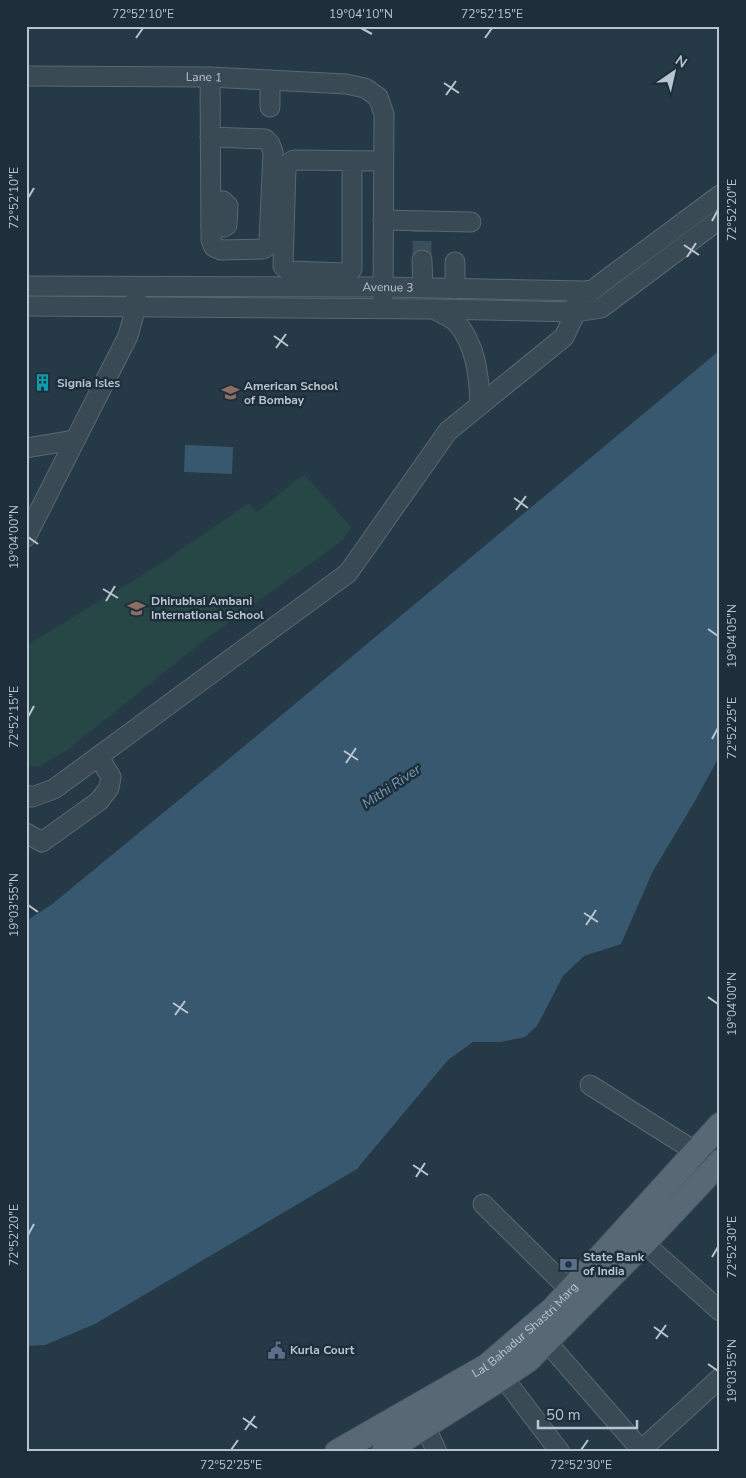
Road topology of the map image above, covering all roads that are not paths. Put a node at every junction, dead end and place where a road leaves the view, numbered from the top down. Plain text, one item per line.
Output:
1 (26, 76) edge
2 (210, 77) junction
3 (270, 80) junction
4 (270, 107) dead end
5 (210, 137) junction
6 (383, 161) junction
7 (352, 162) junction
8 (720, 195) edge
9 (720, 219) edge
10 (383, 220) junction
11 (471, 222) dead end
12 (422, 260) tunnel mouth
13 (455, 262) dead end
14 (295, 280) junction
15 (26, 286) edge
16 (136, 287) junction
17 (382, 288) junction
18 (423, 288) junction
19 (455, 289) junction
20 (576, 291) junction
21 (26, 306) edge
22 (136, 307) junction
23 (383, 309) junction
24 (434, 309) junction
25 (576, 312) junction
26 (480, 404) junction
27 (74, 440) junction
28 (26, 448) edge
29 (26, 537) edge
30 (99, 756) junction
31 (26, 795) edge
32 (26, 833) edge
33 (590, 1084) dead end
34 (720, 1125) edge
35 (696, 1152) junction
36 (718, 1168) edge
37 (483, 1204) dead end
38 (644, 1243) junction
39 (577, 1297) junction
40 (720, 1311) edge
41 (546, 1341) junction
42 (503, 1377) junction
43 (720, 1378) edge
44 (425, 1426) junction
45 (641, 1451) edge
46 (337, 1452) edge
47 (384, 1452) edge
48 (437, 1452) edge
49 (560, 1452) edge

1 - 2 street, Lane 1
2 - 3 street, Lane 1
2 - 5 street
3 - 4 street
3 - 6 street, Lane 1
5 - 5 street
6 - 7 street
6 - 10 street
7 - 14 street
7 - 14 street
8 - 20 street, Avenue 3
9 - 25 street, Avenue 3
10 - 11 street
10 - 17 street
12 - 18 street
13 - 19 street
14 - 16 street, Avenue 3
14 - 17 street, Avenue 3
15 - 16 street, Avenue 3
16 - 22 street
17 - 18 street, Avenue 3
17 - 23 street
18 - 19 street, Avenue 3
19 - 20 street, Avenue 3
20 - 25 street
21 - 22 street, Avenue 3
22 - 23 street, Avenue 3
22 - 27 street
23 - 24 street, Avenue 3
24 - 25 street, Avenue 3
24 - 26 street
25 - 26 street
26 - 30 street
27 - 28 street
27 - 29 street
30 - 31 street
30 - 32 street
33 - 35 street
34 - 35 main road, Lal Bahadur Shastri Marg
35 - 36 street
35 - 39 main road, Lal Bahadur Shastri Marg
36 - 38 main road, Lal Bahadur Shastri Marg
37 - 39 street
38 - 39 main road, Lal Bahadur Shastri Marg
38 - 40 street
39 - 41 main road, Lal Bahadur Shastri Marg
39 - 46 main road, Lal Bahadur Shastri Marg
41 - 42 main road, Lal Bahadur Shastri Marg
41 - 45 street
42 - 44 main road, Lal Bahadur Shastri Marg
42 - 49 street
43 - 45 street
44 - 47 main road, Lal Bahadur Shastri Marg
44 - 48 street

